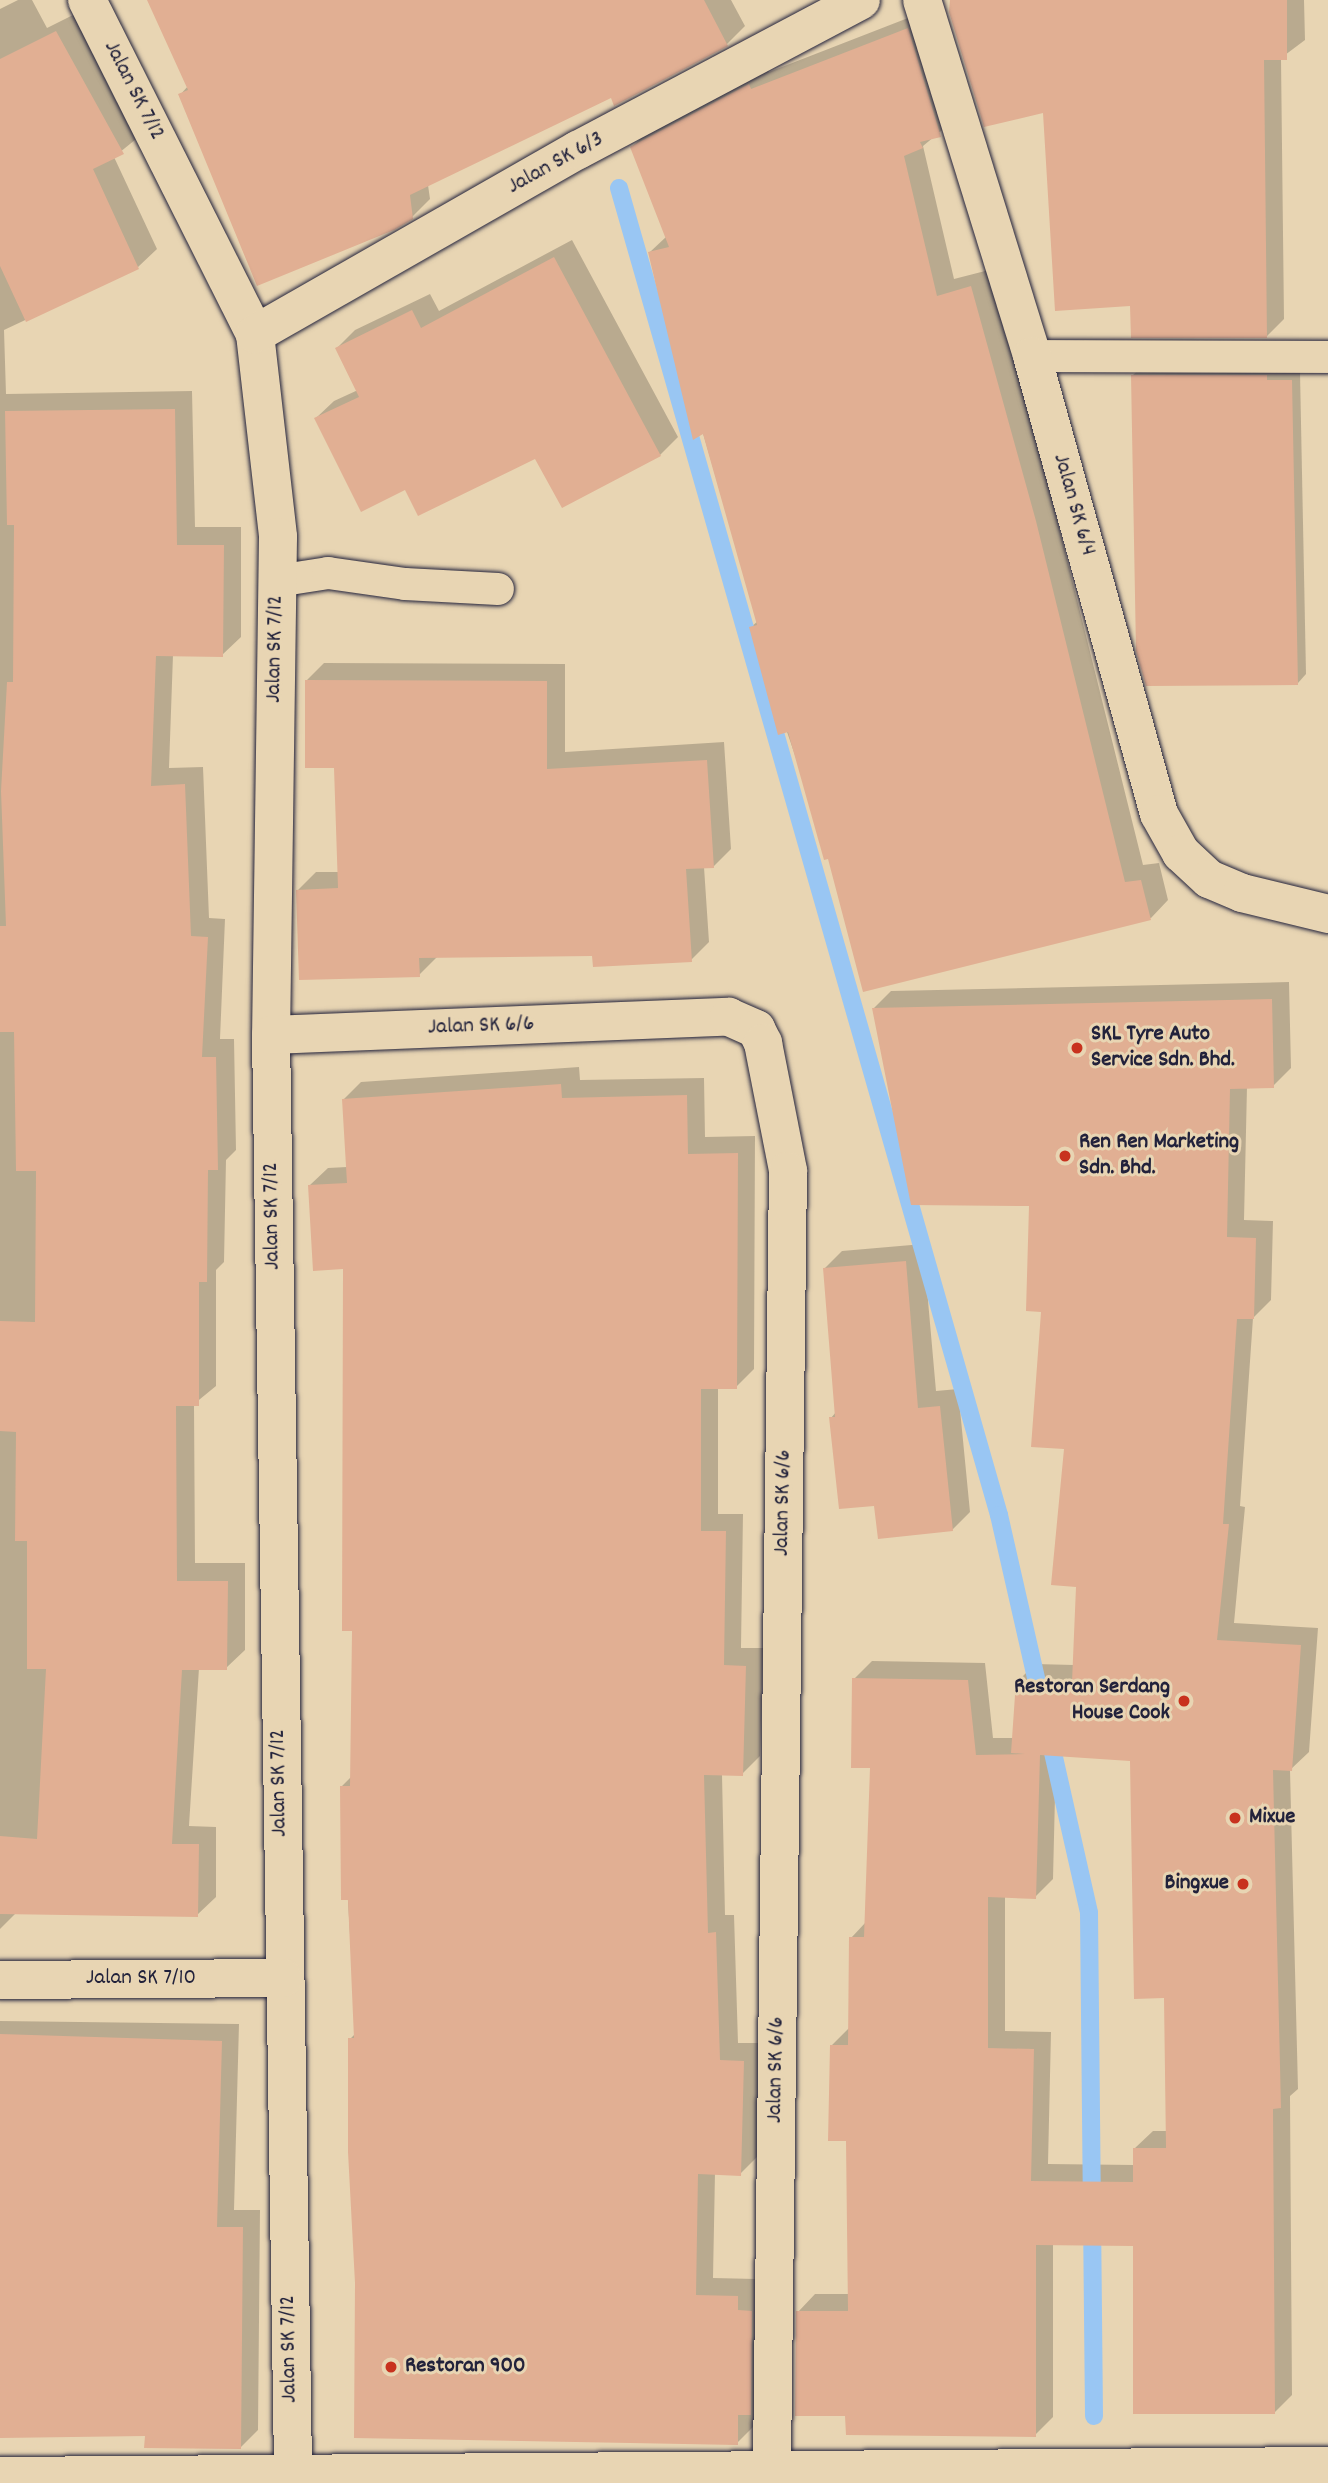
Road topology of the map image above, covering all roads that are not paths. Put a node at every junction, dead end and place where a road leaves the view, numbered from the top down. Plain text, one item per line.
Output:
1 (87, 0) edge
2 (861, 0) edge
3 (922, 0) edge
4 (255, 334) junction
5 (1032, 356) junction
6 (1328, 357) edge
7 (277, 581) junction
8 (498, 589) dead end
9 (1328, 914) edge
10 (271, 1035) junction
11 (283, 1978) junction
12 (0, 1980) edge
13 (1328, 2466) edge
14 (772, 2470) junction
15 (293, 2472) junction
16 (0, 2476) edge
17 (518, 2478) edge

1 - 4 street, Jalan SK 7/12
2 - 4 street, Jalan SK 6/3
3 - 5 street, Jalan SK 6/4
4 - 7 street, Jalan SK 7/12
5 - 6 lane
5 - 9 street, Jalan SK 6/4
7 - 8 lane
7 - 10 street, Jalan SK 7/12
10 - 11 street, Jalan SK 7/12
10 - 14 street, Jalan SK 6/6
11 - 12 street, Jalan SK 7/10
11 - 15 street, Jalan SK 7/12
13 - 14 street
14 - 17 street
15 - 16 street
15 - 17 street

